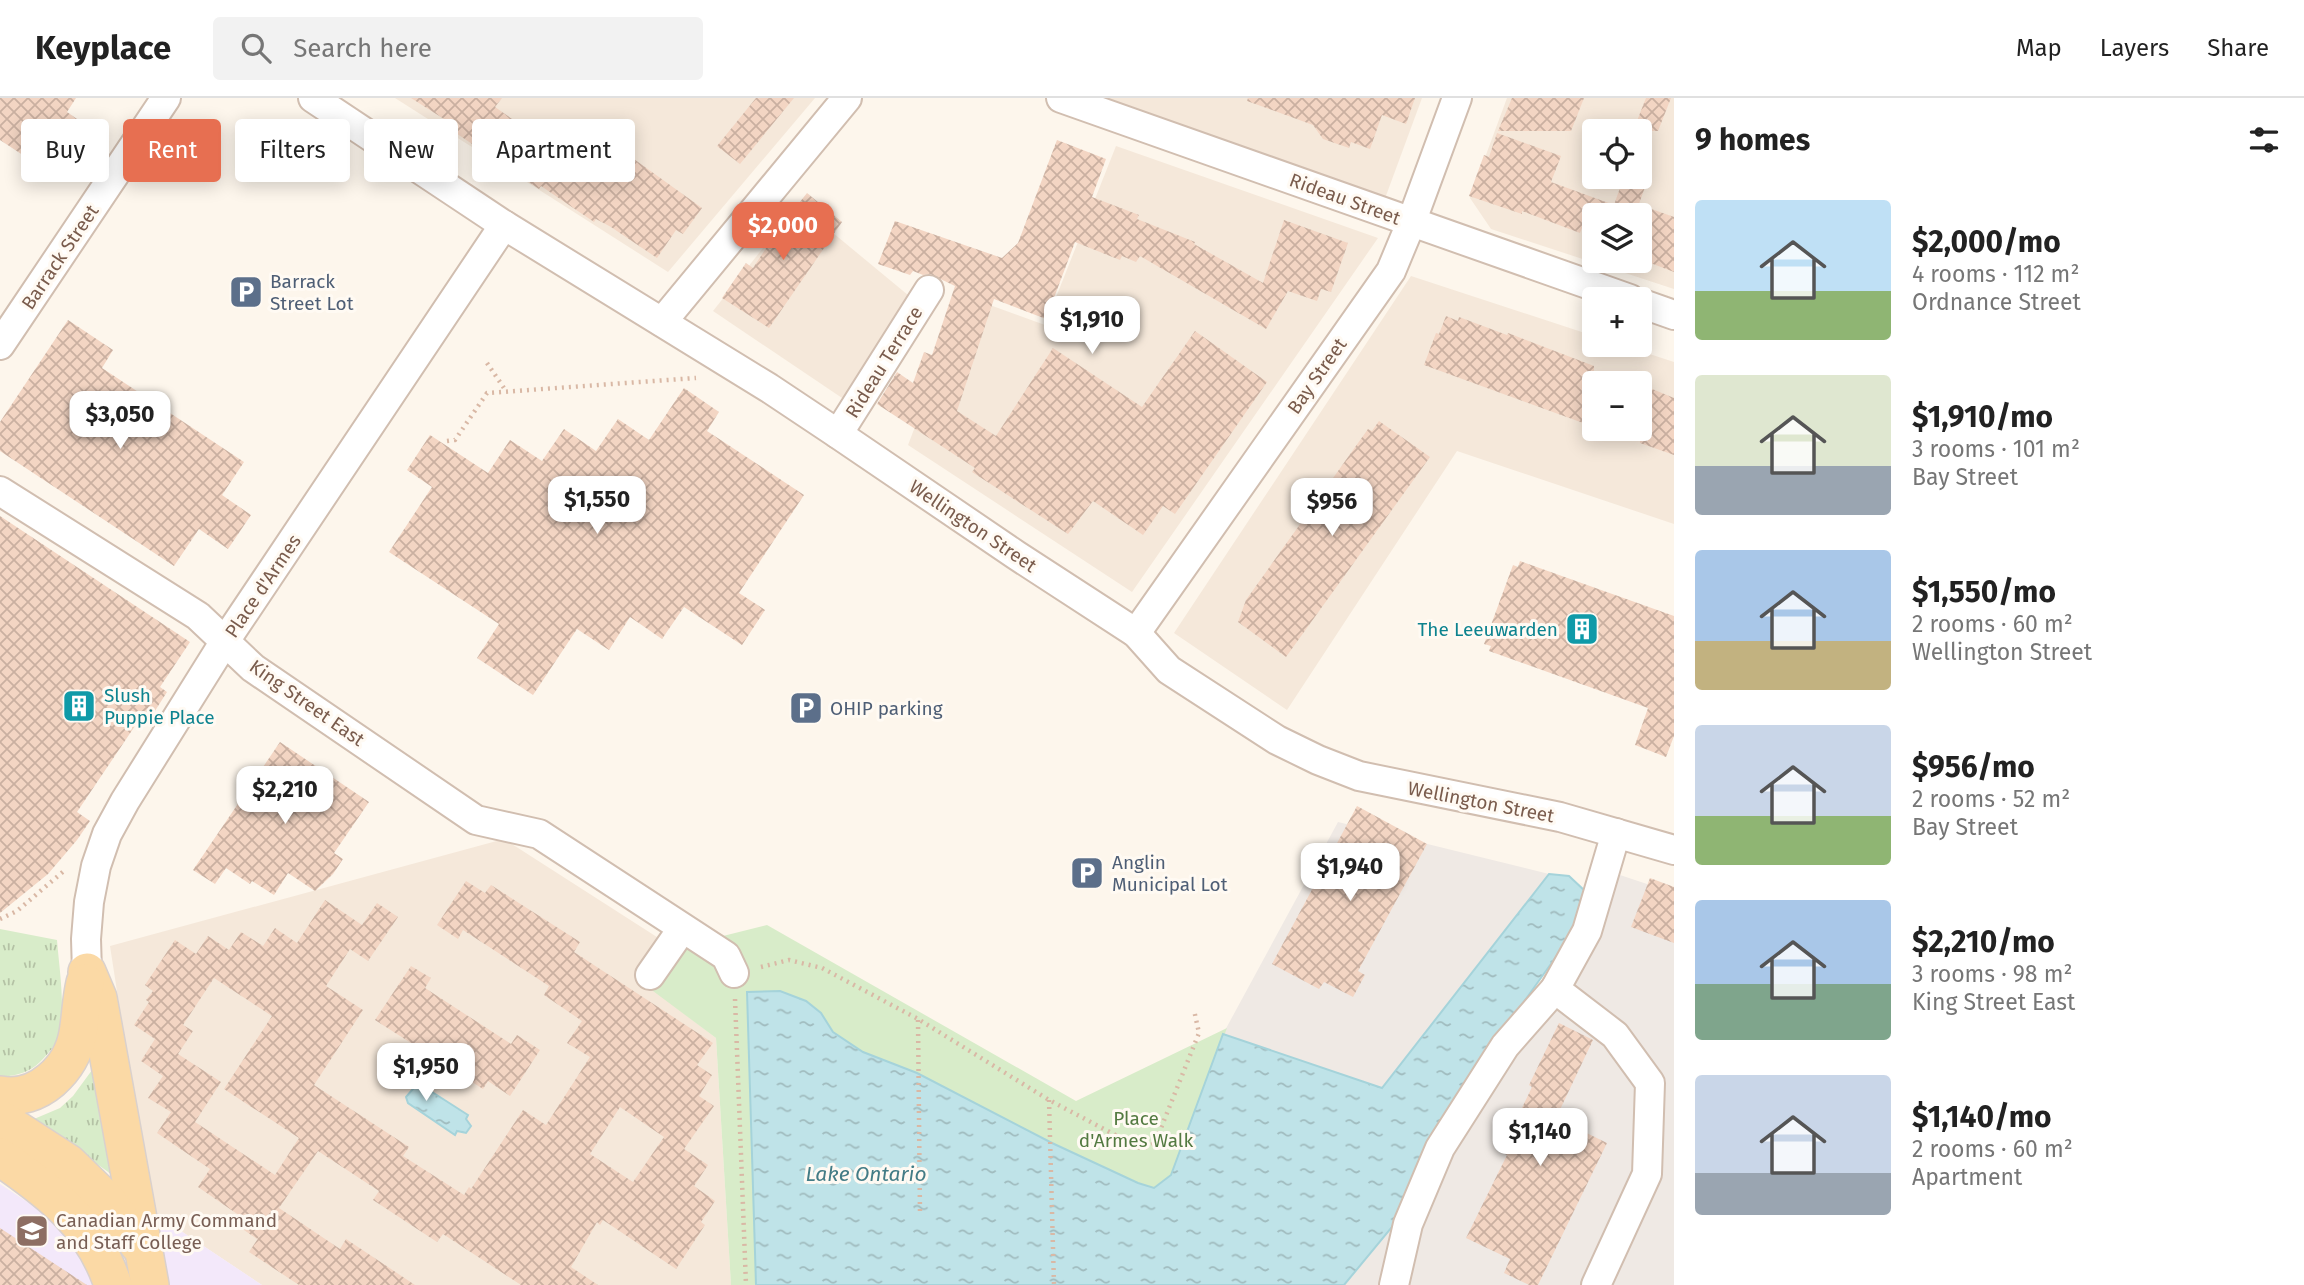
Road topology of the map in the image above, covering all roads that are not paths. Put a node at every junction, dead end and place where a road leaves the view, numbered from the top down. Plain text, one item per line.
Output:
1 (166, 98) edge
2 (313, 98) edge
3 (847, 98) edge
4 (1061, 98) edge
5 (1457, 98) edge
6 (1411, 223) junction
7 (504, 225) junction
8 (1595, 287) edge
9 (929, 290) dead end
10 (1652, 307) edge
11 (1674, 315) edge
12 (662, 322) junction
13 (0, 345) edge
14 (838, 434) junction
15 (0, 491) edge
16 (1136, 633) junction
17 (226, 642) junction
18 (1616, 833) junction
19 (1674, 850) edge
20 (682, 929) junction
21 (87, 972) junction
22 (734, 973) road end
23 (650, 975) dead end
24 (1555, 989) junction
25 (0, 1095) edge
26 (0, 1119) edge
27 (0, 1157) edge
28 (148, 1270) edge
29 (113, 1285) edge
30 (1394, 1285) edge
31 (1596, 1285) edge

1 - 13 street, Barrack Street
2 - 7 street, Wellington Street
3 - 12 street
4 - 6 street, Rideau Street
5 - 6 street, Bay Street
6 - 8 street, Rideau Street
6 - 16 street, Bay Street
7 - 12 street, Wellington Street
7 - 17 street, Place d'Armes
9 - 14 street, Rideau Terrace
10 - 11 street
12 - 14 street, Wellington Street
14 - 16 street, Wellington Street
15 - 17 street, King Street East
16 - 18 street, Wellington Street
17 - 20 street, King Street East
17 - 21 street, Place d'Armes
18 - 19 street, Wellington Street
18 - 24 street
20 - 22 street
20 - 23 street
21 - 25 main road
21 - 28 main road
24 - 30 street
24 - 31 street
26 - 28 main road
27 - 29 main road

